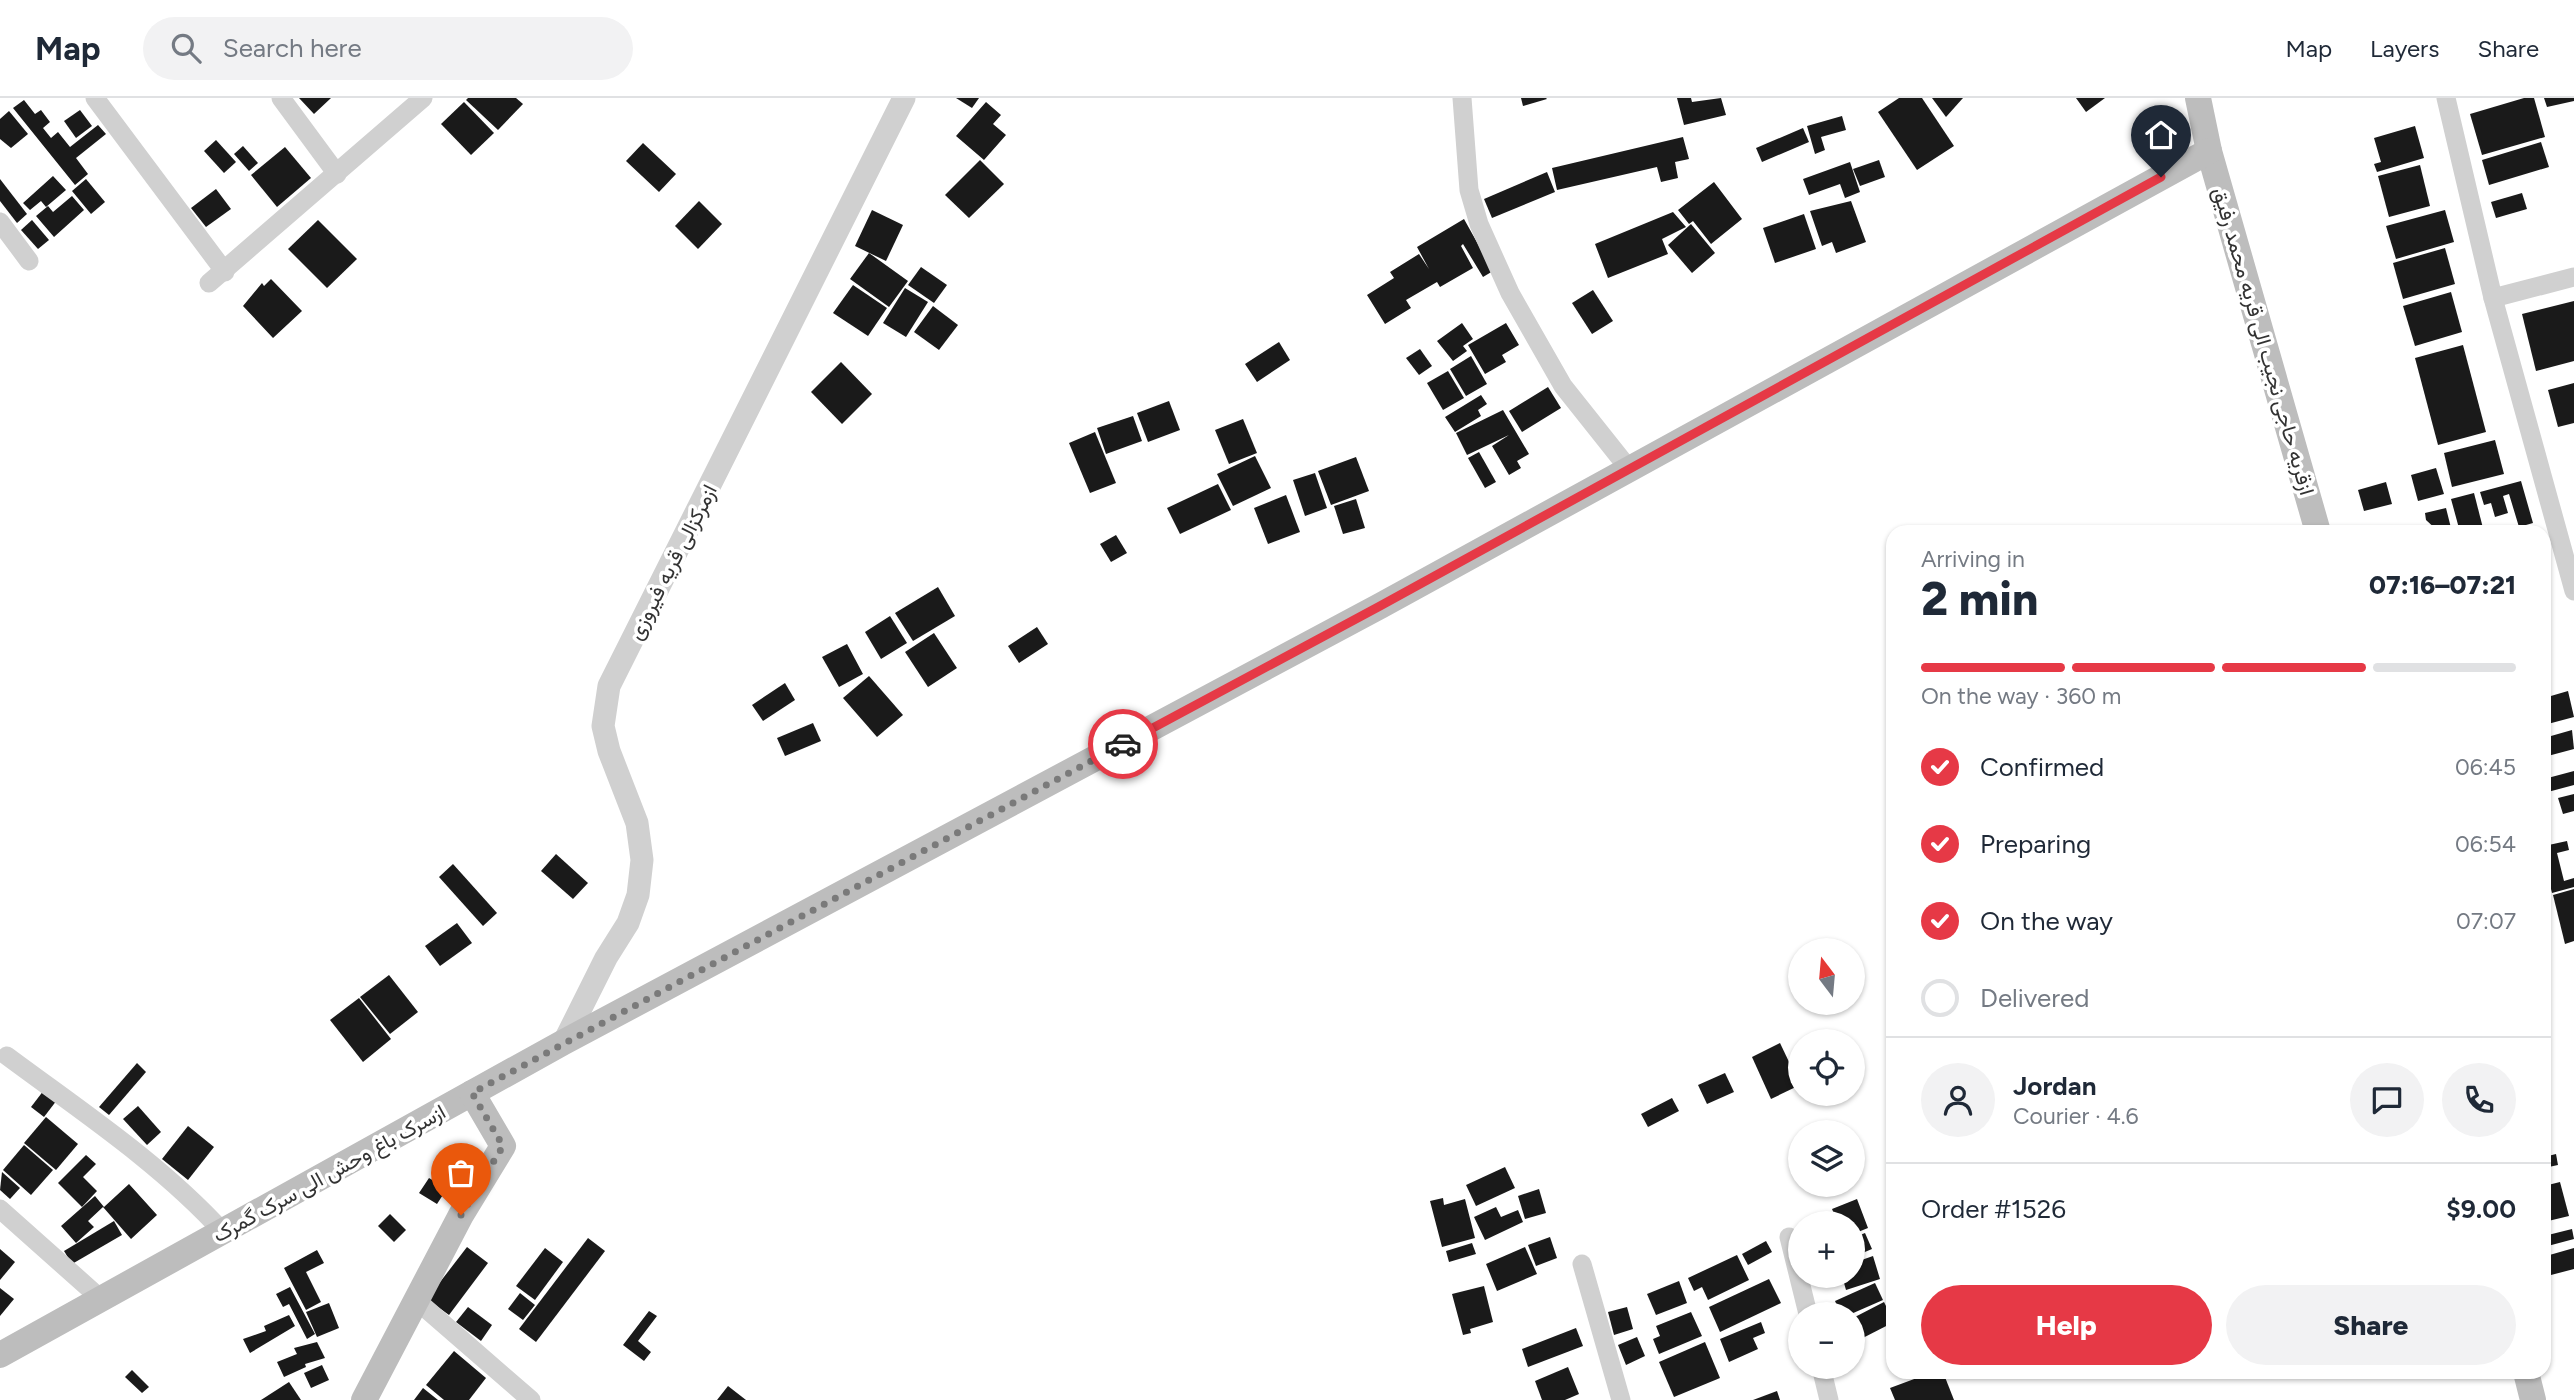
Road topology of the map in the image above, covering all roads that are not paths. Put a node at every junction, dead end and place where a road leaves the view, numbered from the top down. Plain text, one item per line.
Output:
1 (95, 98) edge
2 (281, 98) edge
3 (423, 98) edge
4 (905, 98) edge
5 (1462, 98) edge
6 (2198, 98) edge
7 (2446, 98) edge
8 (2209, 151) junction
9 (337, 174) junction
10 (0, 222) edge
11 (29, 261) dead end
12 (2574, 277) edge
13 (2493, 298) junction
14 (1629, 469) junction
15 (2316, 525) edge
16 (2574, 591) edge
17 (564, 1042) junction
18 (7, 1056) dead end
19 (472, 1093) junction
20 (0, 1209) edge
21 (222, 1232) junction
22 (1581, 1264) dead end
23 (101, 1299) junction
24 (416, 1300) junction
25 (0, 1355) edge
26 (1824, 1379) edge
27 (2528, 1379) edge
28 (365, 1400) edge
29 (531, 1400) edge
30 (1621, 1400) edge
31 (1829, 1400) edge
32 (2533, 1400) edge

1 - 9 street
2 - 9 street
3 - 9 street
4 - 17 street, ازمرکزالی قریه فیروزی
5 - 14 street
6 - 8 main road, ازقریه حاجی نجیب الی قریه محمد رفیق
7 - 13 street
8 - 14 main road, ازسرک باغ وحش الی سرک گمرک
8 - 15 main road, ازقریه حاجی نجیب الی قریه محمد رفیق
10 - 11 street
12 - 13 street
13 - 16 street
14 - 17 main road, ازسرک باغ وحش الی سرک گمرک
17 - 19 main road, ازسرک باغ وحش الی سرک گمرک
18 - 21 street
19 - 21 main road, ازسرک باغ وحش الی سرک گمرک
19 - 24 main road
20 - 23 street
21 - 23 main road, ازسرک باغ وحش الی سرک گمرک
22 - 30 street
23 - 25 main road, ازسرک باغ وحش الی سرک گمرک
24 - 28 main road
24 - 29 street
26 - 31 street
27 - 32 main road

